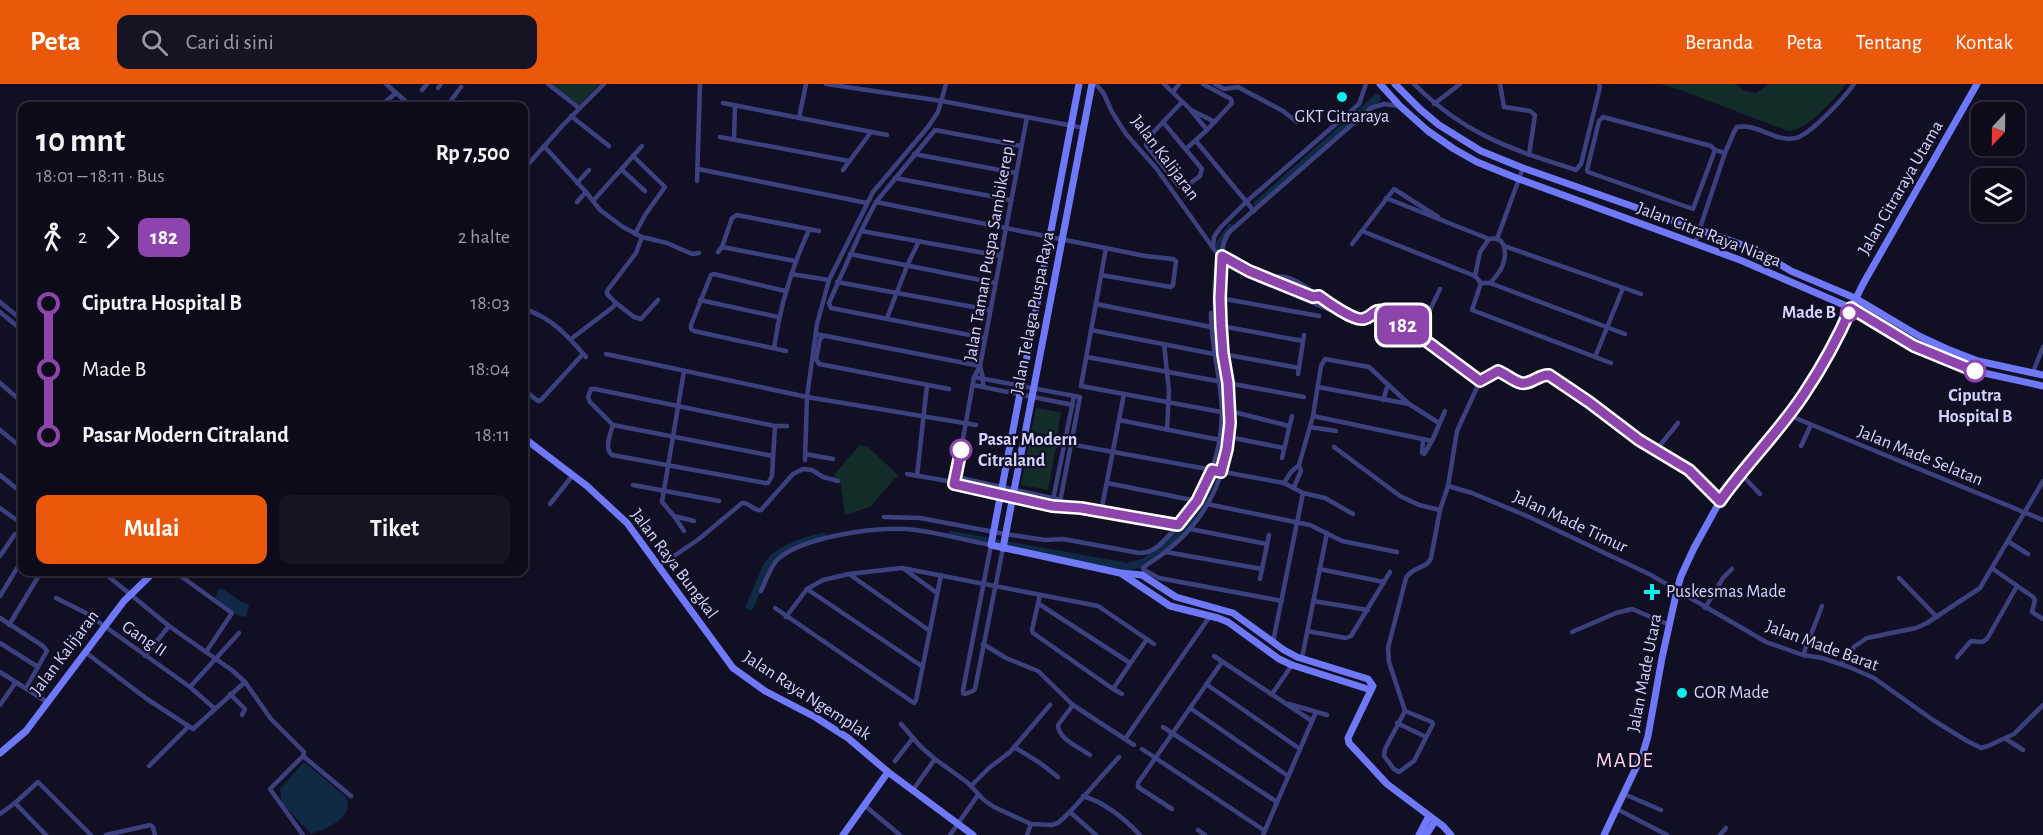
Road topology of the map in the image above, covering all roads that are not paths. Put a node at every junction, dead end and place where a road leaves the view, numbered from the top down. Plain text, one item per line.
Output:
1 (386, 84) edge
2 (427, 84) edge
3 (548, 84) edge
4 (604, 84) edge
5 (700, 84) edge
6 (806, 84) edge
7 (826, 84) edge
8 (946, 84) edge
9 (1079, 84) edge
10 (1094, 84) edge
11 (1164, 84) edge
12 (1179, 84) edge
13 (1203, 84) edge
14 (1215, 84) edge
15 (1366, 84) edge
16 (1380, 84) edge
17 (1414, 84) edge
18 (1460, 84) edge
19 (1500, 84) edge
20 (1599, 84) edge
21 (1854, 84) edge
22 (1977, 84) edge
23 (1396, 86) edge
24 (461, 87) dead end
25 (422, 90) dead end
26 (1173, 92) junction
27 (396, 93) junction
28 (942, 101) junction
29 (385, 102) edge
30 (406, 102) edge
31 (450, 102) edge
32 (1182, 102) junction
33 (723, 103) dead end
34 (1434, 104) junction
35 (735, 106) junction
36 (1400, 106) junction
37 (579, 108) junction
38 (1190, 109) junction
39 (571, 116) junction
40 (1027, 117) junction
41 (799, 118) junction
42 (1163, 122) junction
43 (1215, 122) junction
44 (1297, 122) dead end
45 (1071, 125) junction
46 (1084, 128) junction
47 (1207, 130) junction
48 (871, 132) junction
49 (887, 135) dead end
50 (720, 137) dead end
51 (734, 139) junction
52 (1196, 141) junction
53 (544, 146) junction
54 (609, 146) dead end
55 (642, 146) dead end
56 (1021, 146) junction
57 (1186, 148) junction
58 (1715, 150) junction
59 (1725, 153) junction
60 (914, 154) junction
61 (1529, 155) junction
62 (633, 156) junction
63 (849, 161) junction
64 (528, 164) edge
65 (1523, 168) junction
66 (621, 169) junction
67 (698, 169) junction
68 (589, 170) dead end
69 (843, 170) dead end
70 (1016, 173) junction
71 (895, 178) junction
72 (1518, 179) junction
73 (697, 181) dead end
74 (577, 183) junction
75 (645, 191) dead end
76 (586, 192) junction
77 (1386, 198) junction
78 (1011, 200) junction
79 (593, 201) junction
80 (577, 202) dead end
81 (876, 202) junction
82 (867, 203) junction
83 (1247, 203) junction
84 (1253, 210) junction
85 (1445, 222) junction
86 (1006, 228) junction
87 (809, 230) junction
88 (1700, 230) junction
89 (819, 231) dead end
90 (861, 231) junction
91 (1362, 231) junction
92 (635, 234) junction
93 (1050, 236) junction
94 (642, 237) junction
95 (1497, 238) junction
96 (1062, 239) junction
97 (1489, 239) junction
98 (919, 241) junction
99 (1352, 243) dead end
100 (1695, 243) junction
101 (1504, 246) junction
102 (722, 247) junction
103 (1106, 248) junction
104 (718, 252) dead end
105 (699, 253) dead end
106 (850, 254) junction
107 (1219, 254) junction
108 (1001, 256) junction
109 (795, 261) junction
110 (907, 267) junction
111 (791, 274) junction
112 (1101, 275) junction
113 (1475, 276) junction
114 (829, 280) junction
115 (837, 282) junction
116 (1481, 283) junction
117 (1490, 283) junction
118 (995, 284) junction
119 (1623, 288) junction
120 (1440, 289) dead end
121 (785, 291) junction
122 (896, 293) junction
123 (1641, 294) dead end
124 (1220, 298) junction
125 (1856, 298) junction
126 (658, 300) dead end
127 (700, 300) junction
128 (0, 302) edge
129 (616, 303) junction
130 (1096, 304) junction
131 (1851, 308) junction
132 (990, 310) junction
133 (1330, 310) dead end
134 (528, 311) edge
135 (0, 312) edge
136 (1211, 313) dead end
137 (1318, 316) dead end
138 (18, 317) edge
139 (778, 317) junction
140 (887, 318) junction
141 (1221, 326) junction
142 (18, 327) edge
143 (1211, 327) junction
144 (1606, 328) junction
145 (1091, 330) junction
146 (816, 334) junction
147 (1416, 334) junction
148 (1625, 334) dead end
149 (823, 337) junction
150 (985, 338) junction
151 (571, 339) junction
152 (1164, 344) junction
153 (2043, 347) edge
154 (774, 348) junction
155 (786, 351) dead end
156 (606, 354) dead end
157 (1214, 354) junction
158 (1223, 354) junction
159 (1087, 357) junction
160 (1595, 357) junction
161 (1611, 363) dead end
162 (980, 366) junction
163 (1299, 368) junction
164 (684, 371) junction
165 (1168, 372) junction
166 (2032, 372) junction
167 (1298, 374) dead end
168 (2043, 375) edge
169 (974, 376) junction
170 (984, 378) junction
171 (1480, 381) junction
172 (1223, 382) junction
173 (0, 383) edge
174 (2028, 383) junction
175 (927, 385) junction
176 (1388, 385) junction
177 (973, 386) junction
178 (1022, 386) junction
179 (2043, 386) edge
180 (983, 387) junction
181 (1318, 387) junction
182 (1033, 388) junction
183 (949, 389) dead end
184 (528, 393) edge
185 (1020, 394) junction
186 (1124, 394) junction
187 (1074, 396) junction
188 (807, 397) junction
189 (1032, 397) junction
190 (1304, 397) dead end
191 (18, 399) edge
192 (1383, 400) junction
193 (1169, 402) junction
194 (1072, 404) junction
195 (1409, 404) junction
196 (1079, 405) junction
197 (679, 407) junction
198 (1230, 411) junction
199 (1445, 411) dead end
200 (1221, 412) junction
201 (1788, 415) junction
202 (924, 416) junction
203 (1292, 416) dead end
204 (1313, 416) junction
205 (1119, 420) junction
206 (966, 423) junction
207 (1439, 423) junction
208 (1678, 423) dead end
209 (613, 425) junction
210 (976, 425) dead end
211 (1811, 425) junction
212 (775, 426) junction
213 (787, 426) dead end
214 (1289, 426) junction
215 (1310, 427) junction
216 (0, 430) edge
217 (1167, 430) junction
218 (1336, 431) dead end
219 (673, 437) junction
220 (1229, 437) junction
221 (1423, 440) junction
222 (528, 441) edge
223 (1220, 441) junction
224 (1432, 441) junction
225 (1064, 443) junction
226 (1071, 444) junction
227 (18, 445) edge
228 (1334, 447) dead end
229 (1801, 447) dead end
230 (1284, 448) junction
231 (1657, 449) junction
232 (1113, 452) junction
233 (773, 456) junction
234 (1282, 458) dead end
235 (833, 459) dead end
236 (668, 465) junction
237 (1299, 465) junction
238 (1216, 471) junction
239 (1740, 473) junction
240 (907, 474) dead end
241 (0, 475) edge
242 (573, 475) junction
243 (917, 476) junction
244 (956, 477) junction
245 (966, 479) junction
246 (948, 481) junction
247 (2043, 481) edge
248 (838, 482) dead end
249 (1107, 483) junction
250 (1284, 483) junction
251 (954, 484) junction
252 (633, 485) dead end
253 (1448, 486) junction
254 (1002, 487) junction
255 (1294, 487) junction
256 (964, 488) junction
257 (1014, 489) junction
258 (18, 490) edge
259 (663, 490) junction
260 (1303, 493) junction
261 (1760, 494) dead end
262 (1001, 495) junction
263 (1012, 498) junction
264 (1053, 498) junction
265 (1060, 499) junction
266 (719, 501) dead end
267 (1197, 501) junction
268 (1720, 501) junction
269 (550, 504) dead end
270 (1207, 504) junction
271 (1052, 506) junction
272 (1067, 506) junction
273 (1059, 507) junction
274 (0, 508) edge
275 (1440, 510) junction
276 (1101, 512) junction
277 (2024, 513) junction
278 (1353, 514) dead end
279 (674, 516) junction
280 (885, 517) dead end
281 (2043, 520) edge
282 (18, 521) edge
283 (694, 521) dead end
284 (1297, 522) junction
285 (1178, 525) junction
286 (1190, 529) junction
287 (684, 531) dead end
288 (994, 533) junction
289 (1327, 533) junction
290 (15, 534) dead end
291 (1005, 535) junction
292 (1269, 535) dead end
293 (2008, 542) junction
294 (992, 544) junction
295 (1267, 544) junction
296 (1003, 546) junction
297 (1166, 552) junction
298 (1397, 552) dead end
299 (2028, 554) dead end
300 (0, 556) edge
301 (659, 566) junction
302 (18, 567) edge
303 (902, 568) junction
304 (1262, 569) junction
305 (1319, 569) junction
306 (1732, 569) dead end
307 (1993, 569) junction
308 (1140, 572) junction
309 (1390, 572) dead end
310 (849, 574) junction
311 (940, 575) junction
312 (39, 576) edge
313 (108, 576) edge
314 (150, 576) edge
315 (181, 576) edge
316 (1899, 578) dead end
317 (1260, 579) dead end
318 (1384, 582) junction
319 (983, 583) junction
320 (995, 586) junction
321 (2017, 586) junction
322 (807, 589) junction
323 (1677, 590) junction
324 (761, 591) dead end
325 (937, 593) junction
326 (132, 594) junction
327 (1040, 595) junction
328 (0, 596) edge
329 (56, 598) dead end
330 (1282, 601) junction
331 (1313, 601) junction
332 (1039, 604) junction
333 (1822, 606) dead end
334 (775, 608) dead end
335 (1705, 608) junction
336 (1368, 610) junction
337 (1210, 616) junction
338 (786, 617) junction
339 (1937, 617) junction
340 (0, 618) edge
341 (2043, 619) edge
342 (9, 624) junction
343 (1670, 625) junction
344 (169, 626) junction
345 (104, 627) junction
346 (930, 631) junction
347 (1307, 631) junction
348 (1572, 632) dead end
349 (239, 633) dead end
350 (1147, 639) junction
351 (1273, 642) junction
352 (0, 643) edge
353 (714, 643) joint
354 (983, 644) junction
355 (1154, 644) dead end
356 (85, 652) junction
357 (206, 652) junction
358 (1803, 655) junction
359 (145, 656) junction
360 (1214, 656) dead end
361 (1957, 657) dead end
362 (1302, 658) junction
363 (216, 659) junction
364 (1222, 662) junction
365 (1130, 663) junction
366 (1841, 664) junction
367 (1292, 665) junction
368 (38, 667) junction
369 (923, 667) junction
370 (0, 672) edge
371 (16, 682) junction
372 (245, 682) junction
373 (1206, 684) junction
374 (190, 687) junction
375 (26, 688) junction
376 (1113, 689) junction
377 (1371, 690) junction
378 (230, 694) junction
379 (1122, 694) dead end
380 (1272, 694) junction
381 (2, 698) edge
382 (47, 702) junction
383 (1284, 702) junction
384 (2043, 704) edge
385 (0, 705) edge
386 (1050, 705) dead end
387 (1073, 705) junction
388 (214, 708) junction
389 (1190, 708) junction
390 (1405, 711) junction
391 (1316, 712) junction
392 (242, 715) dead end
393 (1327, 715) dead end
394 (1312, 721) junction
395 (1397, 723) junction
396 (901, 724) dead end
397 (189, 726) junction
398 (1163, 728) dead end
399 (1172, 733) junction
400 (913, 738) junction
401 (1426, 738) junction
402 (2006, 738) junction
403 (1125, 740) junction
404 (1134, 745) dead end
405 (1014, 747) junction
406 (1142, 749) dead end
407 (1300, 749) junction
408 (2023, 750) dead end
409 (0, 753) edge
410 (1090, 755) dead end
411 (303, 756) junction
412 (1119, 757) dead end
413 (1155, 758) junction
414 (936, 759) junction
415 (895, 761) dead end
416 (150, 766) dead end
417 (888, 772) junction
418 (1288, 776) junction
419 (1058, 777) dead end
420 (971, 786) junction
421 (913, 790) junction
422 (1624, 794) junction
423 (978, 795) junction
424 (351, 796) dead end
425 (1083, 796) junction
426 (1278, 801) junction
427 (15, 803) junction
428 (864, 805) junction
429 (1172, 809) dead end
430 (1617, 809) junction
431 (1661, 810) dead end
432 (1070, 812) junction
433 (0, 814) edge
434 (1432, 818) junction
435 (1031, 824) junction
436 (958, 825) junction
437 (1726, 828) dead end
438 (1197, 830) dead end
439 (1264, 833) edge
440 (1448, 834) edge
441 (46, 835) edge
442 (91, 835) edge
443 (106, 835) edge
444 (155, 835) edge
445 (303, 835) edge
446 (843, 835) edge
447 (900, 835) edge
448 (950, 835) edge
449 (973, 835) edge
450 (1027, 835) edge
451 (1096, 835) edge
452 (1140, 835) edge
453 (1205, 835) edge
454 (1419, 835) edge
455 (1426, 835) edge
456 (1604, 835) edge
457 (1667, 835) edge
458 (1720, 835) edge

1 - 27 street
2 - 25 street
3 - 37 street
4 - 37 street
5 - 67 street
6 - 41 street
7 - 28 street
8 - 28 street
9 - 45 street, Jalan Telaga Puspa Raya
10 - 46 street, Jalan Telaga Puspa Raya
10 - 107 street, Jalan Kalijaran
11 - 26 street
12 - 26 street
13 - 43 street
14 - 44 street
15 - 83 street
16 - 36 street, Jalan Citra Raya Niaga
17 - 34 street
18 - 34 street
19 - 61 street
20 - 61 street
21 - 59 street
22 - 125 street, Jalan Citraraya Utama
23 - 65 street, Jalan Citra Raya Niaga
24 - 31 street
26 - 32 street
27 - 29 street
27 - 30 street
28 - 40 street
28 - 82 street
32 - 38 street
32 - 42 street
33 - 35 street
34 - 61 street
35 - 41 street
35 - 51 street
36 - 72 street, Jalan Citra Raya Niaga
36 - 84 street
37 - 39 street
38 - 43 street
38 - 47 street
39 - 53 street
39 - 54 street
40 - 45 street
40 - 56 street, Jalan Taman Puspa Sambikerep I
41 - 48 street
42 - 57 street
42 - 57 street
43 - 47 street
45 - 46 street
45 - 93 street, Jalan Telaga Puspa Raya
46 - 96 street, Jalan Telaga Puspa Raya
47 - 52 street
48 - 49 street
48 - 63 street
50 - 51 street
51 - 63 street
52 - 57 street
52 - 83 street
53 - 64 street
53 - 74 street
55 - 62 street
56 - 60 street
56 - 70 street, Jalan Taman Puspa Sambikerep I
58 - 58 street
58 - 59 street
59 - 88 street
60 - 70 street
60 - 71 street
62 - 66 street
62 - 92 street
63 - 69 street
65 - 72 street
65 - 88 street, Jalan Citra Raya Niaga
66 - 75 street
66 - 79 street
67 - 73 street
67 - 82 street
68 - 74 street
70 - 78 street, Jalan Taman Puspa Sambikerep I
71 - 78 street
71 - 81 street
72 - 95 street
72 - 100 street, Jalan Citra Raya Niaga
74 - 76 street
76 - 79 street
76 - 80 street
77 - 85 street
77 - 85 street
77 - 91 street
78 - 86 street, Jalan Taman Puspa Sambikerep I
79 - 92 street
81 - 86 street
81 - 90 street
82 - 114 street
83 - 84 street
83 - 107 street
84 - 107 street
85 - 97 street
86 - 93 street
86 - 108 street, Jalan Taman Puspa Sambikerep I
87 - 89 street
87 - 102 street
87 - 109 street
88 - 100 street
88 - 125 street, Jalan Citra Raya Niaga
90 - 98 street
90 - 106 street
91 - 99 street
91 - 113 street
92 - 94 street
93 - 96 street
93 - 178 street, Jalan Telaga Puspa Raya
94 - 105 street
94 - 129 street
95 - 97 street
95 - 101 street
96 - 103 street
96 - 182 street, Jalan Telaga Puspa Raya
97 - 113 street
98 - 108 street
98 - 110 street
100 - 131 street, Jalan Citra Raya Niaga
101 - 117 street
101 - 119 street
102 - 104 street
102 - 109 street
103 - 112 street
103 - 112 street
106 - 110 street
106 - 115 street
107 - 124 street
107 - 133 street
107 - 147 street
108 - 118 street, Jalan Taman Puspa Sambikerep I
109 - 111 street
110 - 118 street
110 - 122 street
111 - 114 street
111 - 121 street
112 - 130 street
113 - 116 street
114 - 146 street
115 - 122 street
115 - 140 street
116 - 117 street
116 - 160 street
117 - 144 street
118 - 132 street, Jalan Taman Puspa Sambikerep I
119 - 123 street
119 - 144 street
120 - 147 street
121 - 127 street
121 - 139 street
122 - 132 street
122 - 140 street
124 - 137 street
124 - 141 street
125 - 131 street, Jalan Citraraya Utama
125 - 166 street, Jalan Citra Raya Niaga
126 - 129 street
127 - 139 street
127 - 154 street
128 - 138 street
129 - 151 street
130 - 143 street
130 - 145 street
131 - 174 street, Jalan Citra Raya Niaga
131 - 201 street, Jalan Made Utara
132 - 150 street, Jalan Taman Puspa Sambikerep I
134 - 151 street
135 - 142 street
136 - 143 street
139 - 154 street
140 - 150 street
141 - 158 street
141 - 163 street
143 - 157 street
144 - 148 street
144 - 160 street
145 - 152 street
145 - 159 street
146 - 149 street
146 - 188 street
147 - 171 street
149 - 162 street
149 - 175 street
150 - 162 street, Jalan Taman Puspa Sambikerep I
151 - 184 street
152 - 157 street
152 - 165 street
153 - 166 street
154 - 155 street
156 - 164 street
157 - 172 street
158 - 163 street
158 - 172 street
159 - 165 street
159 - 186 street
160 - 161 street
162 - 169 street
162 - 170 street, Jalan Taman Puspa Sambikerep I
163 - 167 street
164 - 188 street
164 - 197 street
165 - 172 street
165 - 193 street
166 - 168 street, Jalan Citra Raya Niaga
166 - 174 street
169 - 170 street
169 - 177 street, Jalan Taman Puspa Sambikerep I
170 - 178 street
170 - 180 street, Jalan Taman Puspa Sambikerep I
171 - 231 street
171 - 253 street
172 - 190 street
172 - 198 street
172 - 200 street
173 - 191 street
174 - 179 street, Jalan Citra Raya Niaga
175 - 183 street
175 - 202 street
176 - 181 street
176 - 192 street
176 - 195 street
177 - 180 street
177 - 206 street, Jalan Taman Puspa Sambikerep I
178 - 182 street
178 - 185 street, Jalan Telaga Puspa Raya
180 - 185 street
181 - 192 street
181 - 204 street
182 - 187 street
182 - 189 street, Jalan Telaga Puspa Raya
185 - 189 street
185 - 254 street, Jalan Telaga Puspa Raya
186 - 193 street
186 - 205 street
187 - 194 street
187 - 196 street
188 - 202 street
188 - 235 street
189 - 194 street
189 - 257 street, Jalan Telaga Puspa Raya
192 - 195 street
193 - 200 street
193 - 217 street
194 - 196 street
194 - 225 street
195 - 207 street
196 - 226 street
197 - 209 street
197 - 212 street
197 - 219 street
198 - 214 street
198 - 220 street
199 - 207 street
200 - 223 street
201 - 211 street, Jalan Made Selatan
201 - 239 street, Jalan Made Utara
202 - 206 street
202 - 243 street
203 - 214 street
204 - 215 street
204 - 221 street
205 - 217 street
205 - 232 street
206 - 210 street
206 - 244 street, Jalan Taman Puspa Sambikerep I
207 - 224 street
208 - 231 street
209 - 219 street
209 - 236 street
211 - 229 street
211 - 277 street, Jalan Made Selatan
212 - 213 street
212 - 233 street
214 - 230 street
215 - 218 street
215 - 237 street
216 - 227 street
217 - 223 street
219 - 233 street
219 - 236 street
220 - 230 street
220 - 238 street
221 - 224 street
221 - 224 street
222 - 242 street, Jalan Raya Bungkal
223 - 238 street
225 - 226 street
225 - 264 street
226 - 232 street
226 - 265 street
228 - 275 street
230 - 234 street
231 - 268 street
232 - 238 street
232 - 249 street
233 - 236 street
236 - 259 street
237 - 250 street
237 - 255 street
238 - 250 street
238 - 267 street
238 - 270 street
239 - 261 street
239 - 268 street, Jalan Made Utara
240 - 243 street
241 - 258 street
242 - 269 street
242 - 301 street, Jalan Raya Bungkal
243 - 246 street
244 - 245 street
244 - 246 street
244 - 251 street, Jalan Taman Puspa Sambikerep I
245 - 254 street
245 - 256 street
246 - 251 street
247 - 277 street
248 - 301 street
249 - 267 street
249 - 276 street
250 - 255 street
251 - 256 street
252 - 259 street
253 - 275 street
253 - 323 street, Jalan Made Timur
254 - 257 street
254 - 262 street, Jalan Telaga Puspa Raya
255 - 260 street
256 - 262 street
257 - 263 street, Jalan Telaga Puspa Raya
257 - 264 street
259 - 266 street
259 - 279 street
260 - 278 street
260 - 284 street
262 - 263 street
262 - 288 street, Jalan Telaga Puspa Raya
263 - 271 street
263 - 291 street, Jalan Telaga Puspa Raya
264 - 265 street
264 - 271 street
265 - 272 street
265 - 273 street
267 - 285 street
268 - 323 street, Jalan Made Utara
270 - 284 street
270 - 286 street
271 - 273 street
272 - 273 street
272 - 276 street
274 - 282 street
275 - 390 street
276 - 285 street
277 - 281 street, Jalan Made Selatan
277 - 293 street
279 - 283 street
279 - 287 street
280 - 288 street
284 - 289 street
284 - 330 street
285 - 291 street
286 - 295 street
286 - 297 street
288 - 291 street
288 - 294 street, Jalan Telaga Puspa Raya
289 - 298 street
289 - 305 street
290 - 300 street
291 - 296 street, Jalan Telaga Puspa Raya
292 - 295 street
293 - 299 street
293 - 307 street
294 - 296 street
294 - 319 street
294 - 324 street
295 - 304 street
296 - 308 street
296 - 320 street
297 - 304 street
297 - 308 street
301 - 353 street, Jalan Raya Bungkal
302 - 328 street
303 - 310 street
303 - 311 street
303 - 325 street
304 - 317 street
305 - 318 street
305 - 331 street
306 - 335 street
307 - 321 street
307 - 339 street
308 - 330 street
308 - 337 street
308 - 351 street
309 - 318 street
310 - 322 street
310 - 346 street
311 - 319 street
311 - 325 street
312 - 342 street
313 - 326 street
314 - 326 street, Jalan Kalijaran
315 - 357 street
316 - 339 street
318 - 336 street
319 - 320 street
319 - 354 street
320 - 327 street
320 - 354 street
321 - 341 street
321 - 361 street
322 - 338 street
322 - 369 street
323 - 335 street, Jalan Made Barat
323 - 343 street, Jalan Made Utara
325 - 346 street
326 - 344 street
326 - 345 street, Jalan Kalijaran
327 - 332 street
327 - 350 street
329 - 345 street, Gang II
330 - 351 street
331 - 336 street
331 - 347 street
332 - 365 street
332 - 376 street
333 - 358 street
334 - 338 street
335 - 358 street, Jalan Made Barat
336 - 347 street
337 - 367 street
337 - 403 street
338 - 369 street
339 - 366 street
340 - 342 street
342 - 368 street
343 - 348 street
343 - 422 street, Jalan Made Utara
344 - 357 street
344 - 359 street
345 - 356 street, Jalan Kalijaran
345 - 359 street, Gang II
346 - 369 street
347 - 362 street
349 - 363 street
350 - 355 street
350 - 365 street
351 - 362 street
352 - 368 street
353 - 417 street, Jalan Raya Ngemplak
354 - 387 street
356 - 382 street, Jalan Kalijaran
356 - 397 street
357 - 363 street
358 - 366 street, Jalan Made Barat
359 - 374 street, Gang II
360 - 364 street
362 - 377 street
363 - 372 street
363 - 374 street
364 - 373 street
364 - 380 street
365 - 376 street
366 - 402 street, Jalan Made Barat
367 - 377 street
367 - 380 street
368 - 375 street
370 - 371 street
371 - 375 street
371 - 381 street
372 - 378 street
372 - 411 street
373 - 389 street
373 - 407 street
374 - 388 street, Gang II
375 - 382 street
376 - 379 street
377 - 434 street
378 - 388 street
378 - 392 street
380 - 383 street
381 - 385 street
382 - 409 street, Jalan Kalijaran
383 - 391 street
383 - 394 street
384 - 402 street, Jalan Made Barat
386 - 405 street
387 - 403 street
387 - 410 street
388 - 397 street
389 - 399 street
389 - 418 street
390 - 395 street
390 - 401 street
391 - 393 street
391 - 394 street
394 - 407 street
395 - 401 street
395 - 401 street
396 - 400 street
397 - 416 street
398 - 399 street
399 - 413 street
399 - 426 street
400 - 414 street
400 - 415 street
402 - 408 street
403 - 404 street
405 - 419 street
405 - 420 street
406 - 413 street
407 - 418 street
411 - 424 street
411 - 445 street
412 - 425 street
413 - 429 street
413 - 439 street
414 - 420 street
414 - 421 street
417 - 421 street, Jalan Raya Ngemplak
417 - 428 street
418 - 426 street
420 - 423 street
421 - 436 street, Jalan Raya Ngemplak
422 - 430 street, Jalan Made Utara
422 - 431 street
423 - 435 street
423 - 436 street
425 - 432 street
425 - 452 street
426 - 439 street
427 - 433 street
427 - 441 street
427 - 442 street
428 - 446 street
428 - 447 street
430 - 456 street, Jalan Made Utara
430 - 457 street
432 - 435 street
432 - 451 street
434 - 440 street
434 - 454 street
434 - 455 street
435 - 450 street
436 - 448 street
436 - 449 street, Jalan Raya Ngemplak
437 - 458 street
438 - 453 street
443 - 444 street

